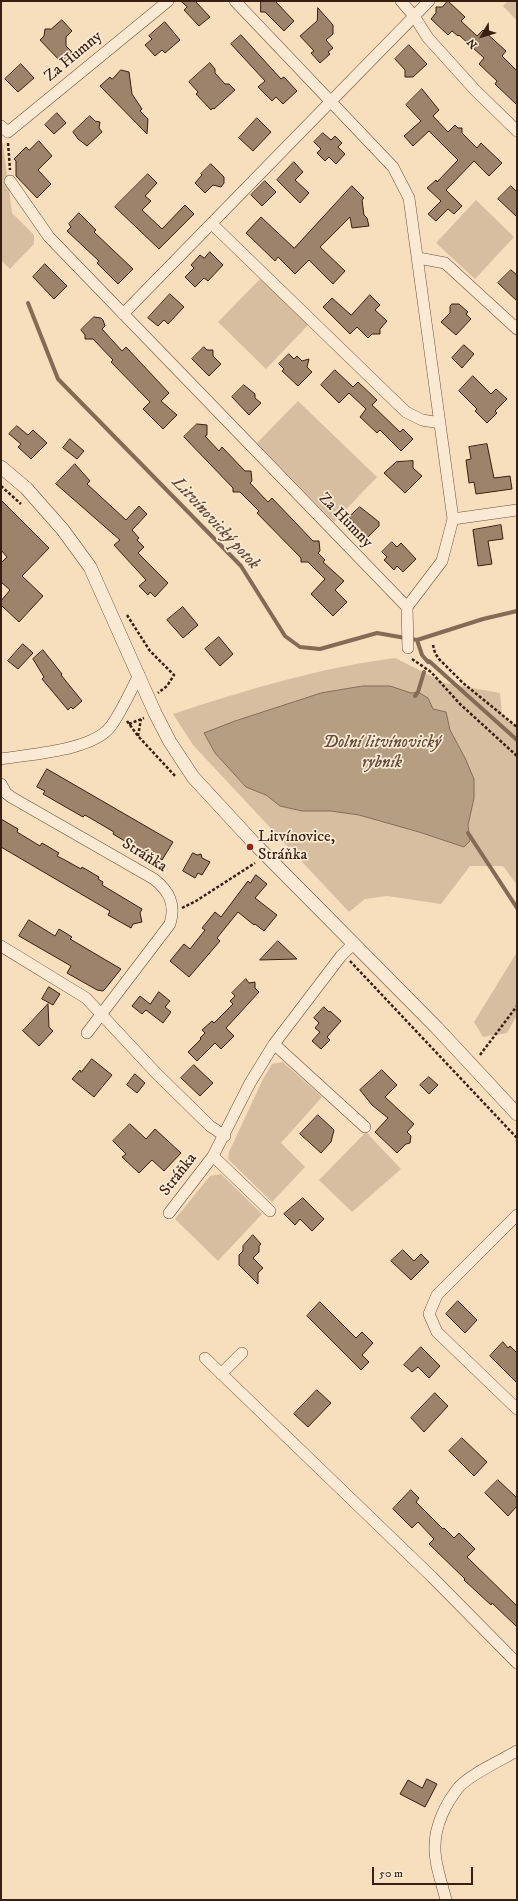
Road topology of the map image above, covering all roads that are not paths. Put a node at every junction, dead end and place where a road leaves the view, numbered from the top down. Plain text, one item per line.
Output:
1 (168, 1) edge
2 (235, 1) edge
3 (401, 1) edge
4 (429, 1) edge
5 (414, 16) junction
6 (330, 102) junction
7 (4, 129) edge
8 (517, 131) edge
9 (10, 181) road end
10 (212, 224) junction
11 (418, 258) junction
12 (123, 314) junction
13 (517, 328) edge
14 (440, 423) junction
15 (1, 467) edge
16 (517, 510) edge
17 (453, 519) junction
18 (407, 607) junction
19 (409, 653) road end
20 (139, 675) junction
21 (1, 759) edge
22 (3, 791) edge
23 (354, 943) junction
24 (1, 946) edge
25 (102, 1014) junction
26 (87, 1033) dead end
27 (274, 1044) junction
28 (517, 1114) edge
29 (365, 1127) dead end
30 (225, 1136) junction
31 (213, 1156) junction
32 (270, 1211) dead end
33 (169, 1213) dead end
34 (517, 1215) edge
35 (242, 1353) dead end
36 (205, 1358) dead end
37 (221, 1374) junction
38 (517, 1409) edge
39 (517, 1663) edge
40 (517, 1751) edge
41 (446, 1900) edge

1 - 7 street, Za Humny
2 - 6 street
3 - 5 street
4 - 5 street
5 - 6 street
5 - 8 street
6 - 10 street
6 - 11 street
9 - 12 street, Za Humny
10 - 12 street
10 - 14 street
11 - 13 street
11 - 14 street
12 - 18 street, Za Humny
14 - 17 street
15 - 20 street
16 - 17 street
17 - 18 street
18 - 19 street
20 - 21 street
20 - 23 street
22 - 25 street, Stráňka
23 - 27 street, Stráňka
23 - 28 street
24 - 25 street
25 - 26 street
25 - 30 street
27 - 29 street
27 - 30 street, Stráňka
30 - 31 street, Stráňka
31 - 32 street
31 - 33 street, Stráňka
34 - 38 street
35 - 37 street
36 - 37 street
37 - 39 street
40 - 41 street

